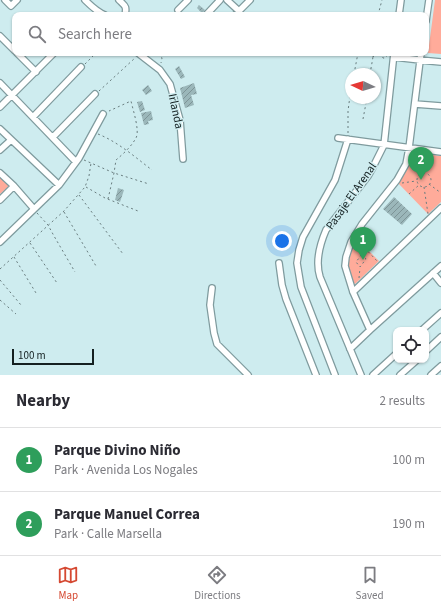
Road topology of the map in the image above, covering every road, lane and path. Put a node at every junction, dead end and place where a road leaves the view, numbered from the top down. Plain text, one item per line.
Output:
1 (5, 0) edge
2 (17, 0) edge
3 (85, 0) edge
4 (119, 0) edge
5 (188, 0) edge
6 (220, 0) edge
7 (227, 0) edge
8 (382, 0) edge
9 (401, 0) edge
10 (429, 0) edge
11 (247, 1) edge
12 (178, 10) dead end
13 (99, 12) edge
14 (126, 12) edge
15 (209, 12) edge
16 (236, 12) edge
17 (238, 12) edge
18 (379, 12) edge
19 (399, 12) edge
20 (427, 12) edge
21 (0, 36) edge
22 (12, 49) edge
23 (19, 56) edge
24 (51, 56) edge
25 (93, 56) edge
26 (137, 56) edge
27 (142, 56) edge
28 (161, 56) edge
29 (358, 56) edge
30 (394, 56) edge
31 (399, 56) edge
32 (421, 56) edge
33 (373, 57) edge
34 (420, 60) junction
35 (441, 62) edge
36 (81, 67) joint
37 (355, 68) edge
38 (371, 68) edge
39 (160, 70) junction
40 (36, 72) junction
41 (0, 83) edge
42 (95, 94) joint
43 (12, 96) junction
44 (349, 104) edge
45 (365, 104) edge
46 (415, 104) junction
47 (441, 106) edge
48 (0, 107) edge
49 (102, 114) joint
50 (33, 117) junction
51 (363, 119) dead end
52 (0, 129) edge
53 (93, 132) junction
54 (53, 137) junction
55 (338, 138) dead end
56 (348, 139) junction
57 (11, 140) junction
58 (384, 145) junction
59 (409, 148) junction
60 (0, 150) edge
61 (126, 150) junction
62 (441, 152) edge
63 (183, 159) dead end
64 (78, 160) junction
65 (91, 164) junction
66 (152, 170) dead end
67 (0, 173) edge
68 (114, 173) junction
69 (421, 174) junction
70 (417, 180) junction
71 (399, 183) dead end
72 (149, 184) dead end
73 (429, 184) junction
74 (59, 185) junction
75 (420, 185) junction
76 (14, 186) junction
77 (424, 186) junction
78 (85, 187) junction
79 (441, 193) edge
80 (409, 194) dead end
81 (78, 195) junction
82 (108, 199) junction
83 (0, 200) edge
84 (441, 208) edge
85 (34, 209) junction
86 (64, 211) junction
87 (138, 211) dead end
88 (428, 219) junction
89 (48, 225) junction
90 (357, 240) dead end
91 (0, 242) edge
92 (29, 243) junction
93 (362, 245) junction
94 (122, 254) dead end
95 (362, 254) junction
96 (14, 256) junction
97 (377, 261) dead end
98 (279, 263) dead end
99 (96, 266) dead end
100 (441, 266) edge
101 (360, 267) junction
102 (0, 269) edge
103 (76, 272) dead end
104 (433, 273) junction
105 (359, 278) dead end
106 (0, 280) edge
107 (57, 283) dead end
108 (441, 283) edge
109 (212, 288) dead end
110 (353, 292) junction
111 (36, 293) dead end
112 (0, 300) edge
113 (21, 305) dead end
114 (441, 312) edge
115 (16, 314) dead end
116 (425, 327) edge
117 (370, 330) junction
118 (441, 337) edge
119 (429, 348) edge
120 (350, 349) junction
121 (393, 357) edge
122 (414, 363) edge
123 (441, 366) edge
124 (248, 375) edge
125 (316, 375) edge
126 (335, 375) edge
127 (361, 375) edge
128 (373, 375) edge
129 (400, 375) edge
130 (432, 375) edge

1 - 2 street
3 - 13 street
4 - 14 street
5 - 12 street
6 - 15 street
7 - 16 street
8 - 18 path
9 - 19 street
10 - 20 street
11 - 17 street
21 - 22 street
23 - 40 street
24 - 40 street
25 - 36 path
26 - 42 path
27 - 39 street, Irlanda
28 - 39 path
29 - 37 path
30 - 58 street, Pasaje El Arenal
31 - 34 street
32 - 34 street
33 - 38 path
34 - 35 street
34 - 46 street
36 - 50 street
39 - 63 street, Irlanda
40 - 43 street
41 - 43 street
42 - 54 street
43 - 48 street
43 - 50 street
44 - 56 path
45 - 51 path
46 - 47 street
46 - 59 street
49 - 53 street
49 - 61 path
50 - 54 street
52 - 57 street
53 - 61 path
53 - 64 street
54 - 64 street
55 - 56 street
56 - 58 street
56 - 126 street
57 - 60 street
57 - 74 street
58 - 59 street
58 - 120 street, Pasaje El Arenal
59 - 62 street
59 - 69 path
59 - 110 street
61 - 66 path
61 - 68 path
64 - 65 path
64 - 74 street
65 - 68 path
65 - 78 path
67 - 76 street
68 - 72 path
68 - 82 path
69 - 70 path
69 - 73 path
70 - 71 path
70 - 75 path
73 - 77 path
73 - 79 path
74 - 85 street
75 - 77 path
75 - 80 path
76 - 83 street
76 - 85 street
77 - 88 path
78 - 81 path
78 - 82 path
81 - 86 path
81 - 94 path
82 - 87 path
84 - 88 street
85 - 89 path
85 - 91 street
86 - 89 path
86 - 99 path
88 - 110 street
89 - 92 path
89 - 103 path
90 - 93 path
92 - 96 path
92 - 107 path
93 - 95 path
93 - 97 path
95 - 101 path
95 - 101 path
96 - 102 path
96 - 111 path
98 - 125 street
100 - 104 street
101 - 105 path
104 - 108 street
104 - 117 street
106 - 113 path
109 - 124 street
110 - 117 street
112 - 115 path
114 - 116 street
117 - 120 street
118 - 119 street
120 - 127 street, Pasaje El Arenal
121 - 128 street
122 - 129 street
123 - 130 street

